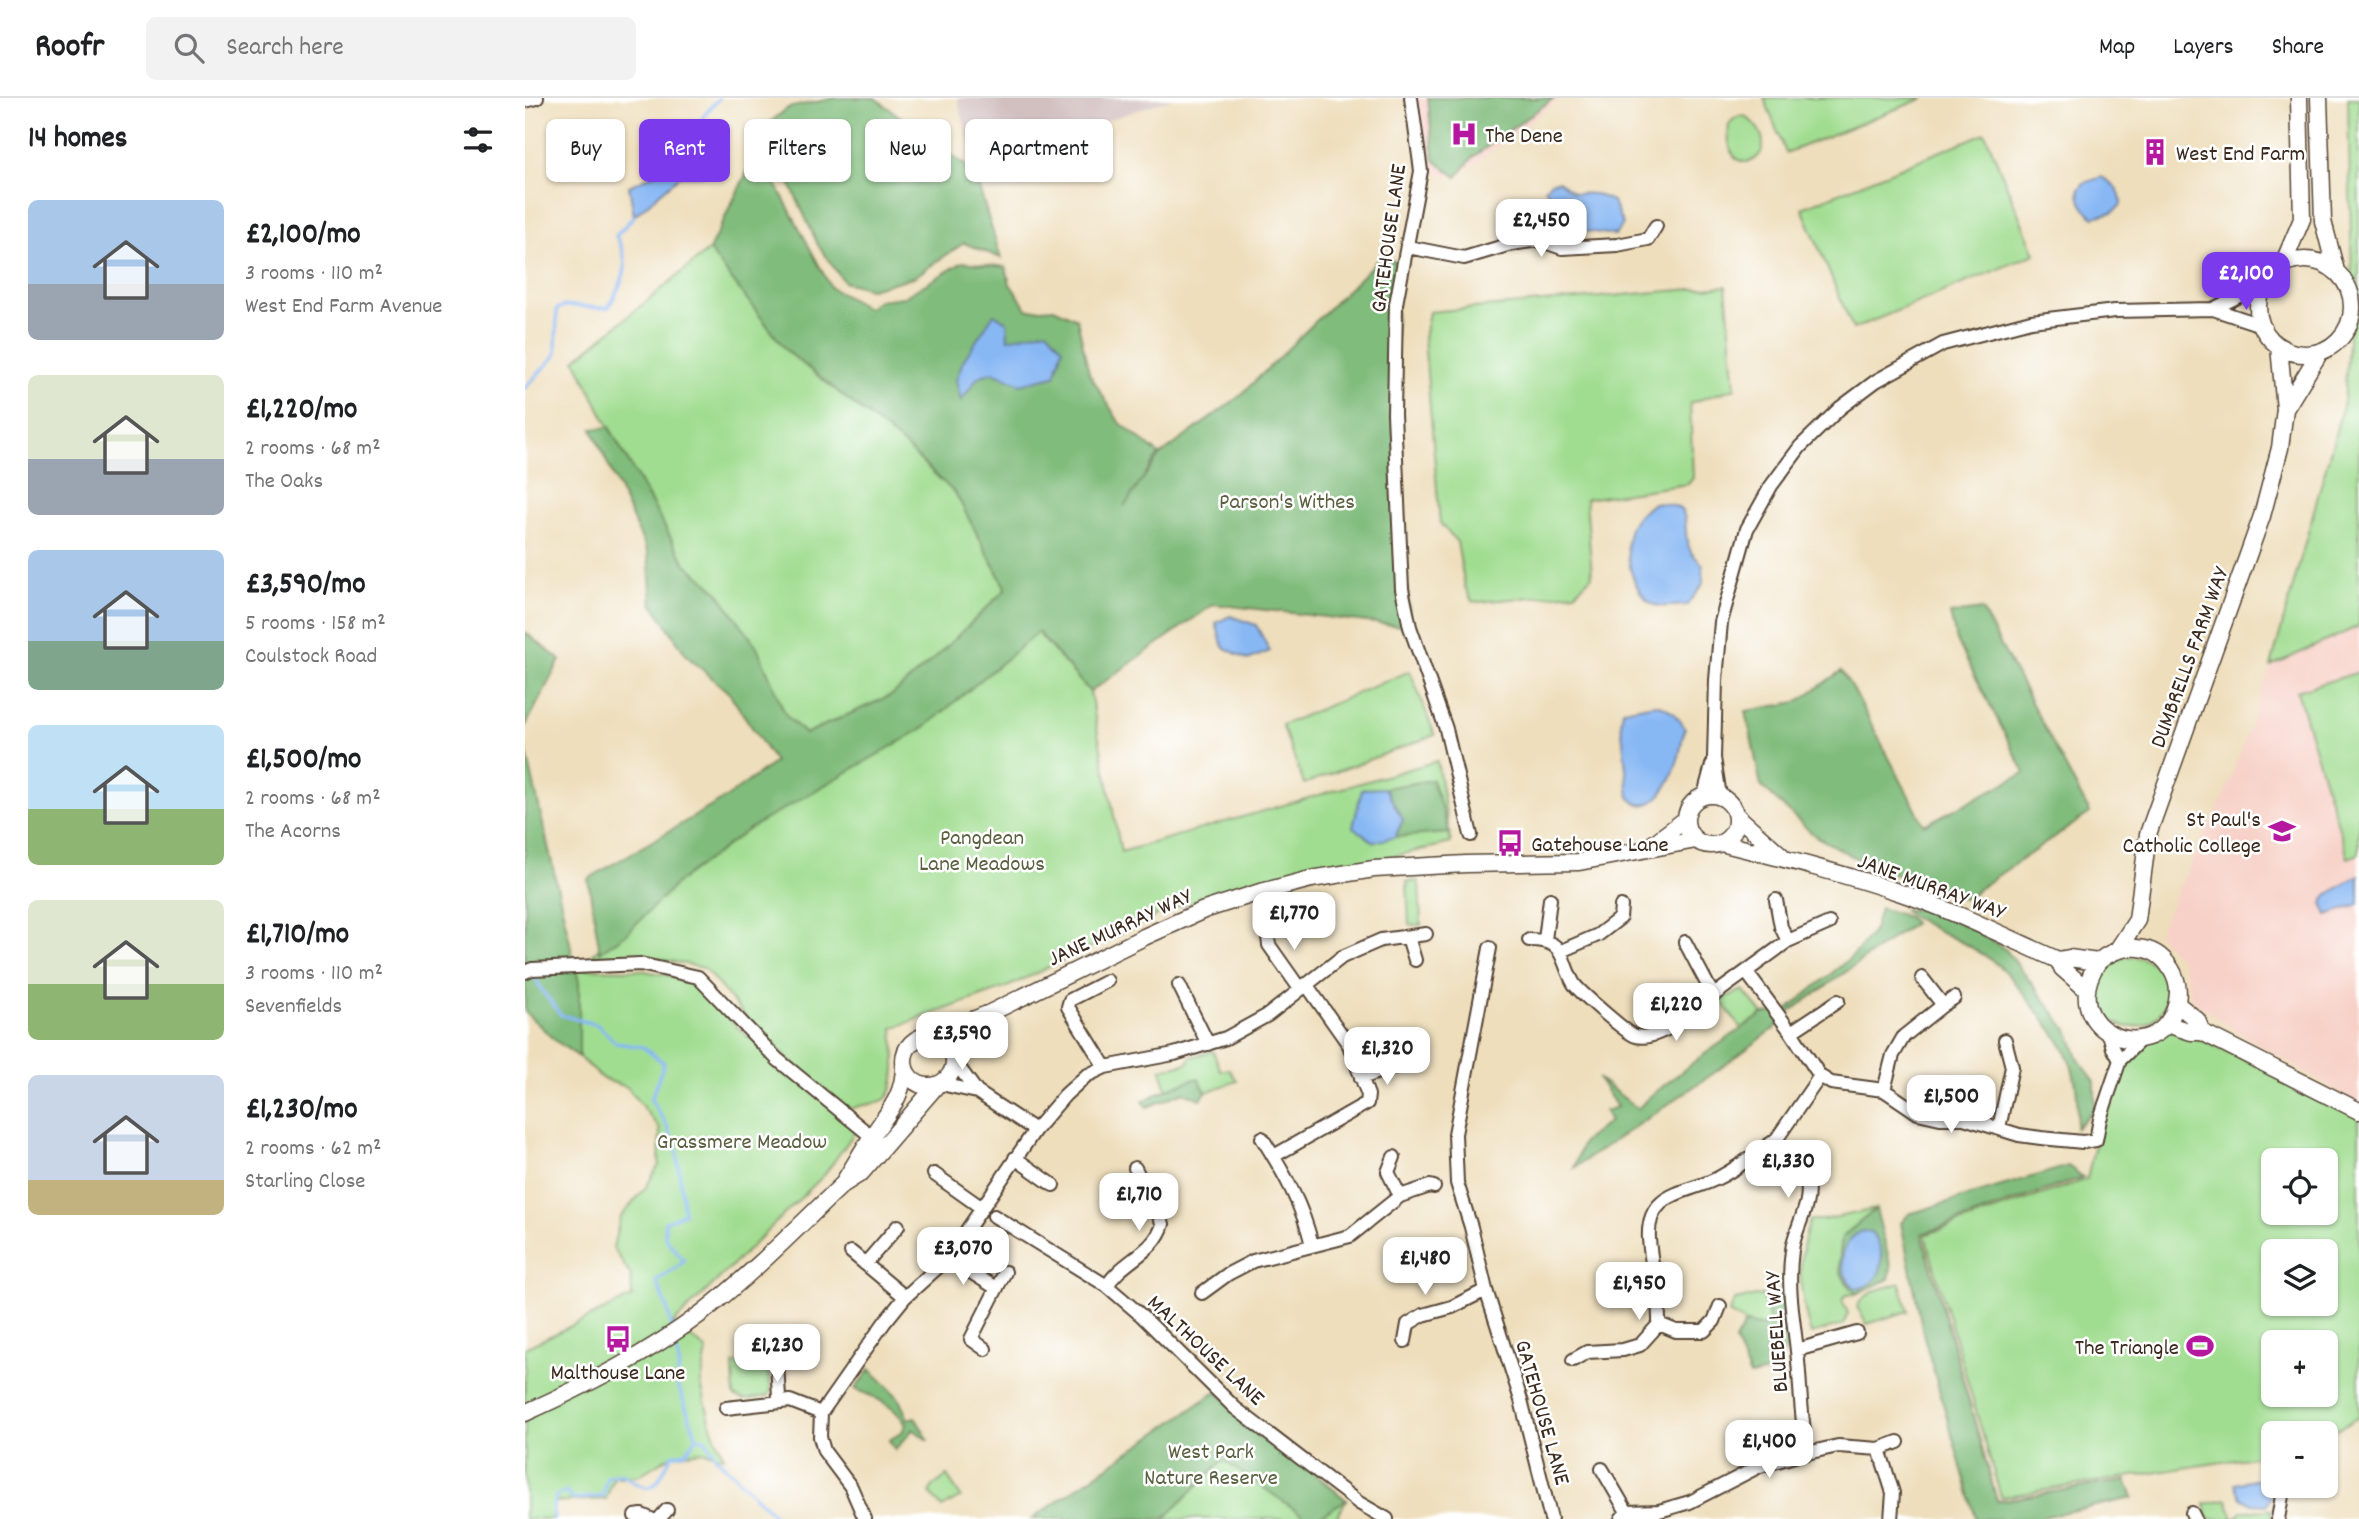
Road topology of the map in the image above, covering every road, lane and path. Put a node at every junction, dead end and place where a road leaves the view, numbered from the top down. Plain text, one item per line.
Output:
1 (537, 98) edge
2 (1411, 98) edge
3 (2299, 98) edge
4 (2319, 98) edge
5 (525, 101) edge
6 (1656, 226) dead end
7 (1408, 247) junction
8 (2283, 264) junction
9 (2336, 271) junction
10 (2263, 284) junction
11 (2213, 309) junction
12 (2261, 325) junction
13 (2279, 347) junction
14 (2320, 352) junction
15 (2285, 409) junction
16 (1712, 796) junction
17 (1735, 815) junction
18 (1686, 819) junction
19 (1471, 835) dead end
20 (1696, 840) junction
21 (1721, 843) junction
22 (1644, 851) junction
23 (1787, 860) junction
24 (1550, 900) dead end
25 (1776, 900) dead end
26 (1621, 906) dead end
27 (2137, 920) junction
28 (1266, 922) dead end
29 (1829, 923) dead end
30 (1426, 934) dead end
31 (1408, 937) junction
32 (1529, 940) dead end
33 (1545, 940) junction
34 (1788, 941) junction
35 (1685, 942) dead end
36 (1490, 948) dead end
37 (2118, 949) junction
38 (1561, 951) junction
39 (2153, 952) junction
40 (1415, 960) dead end
41 (2058, 960) junction
42 (2098, 962) junction
43 (525, 972) edge
44 (1747, 973) junction
45 (1922, 978) dead end
46 (1107, 981) dead end
47 (1179, 985) dead end
48 (1303, 987) junction
49 (2086, 989) junction
50 (1713, 995) junction
51 (1954, 998) dead end
52 (1838, 1001) dead end
53 (2177, 1004) junction
54 (1943, 1005) junction
55 (991, 1013) junction
56 (2166, 1024) junction
57 (1791, 1032) junction
58 (2202, 1032) junction
59 (2109, 1034) junction
60 (933, 1036) junction
61 (2141, 1039) junction
62 (2005, 1040) dead end
63 (1208, 1044) junction
64 (954, 1058) junction
65 (2120, 1060) junction
66 (904, 1065) junction
67 (1403, 1065) dead end
68 (1105, 1067) junction
69 (1820, 1076) junction
70 (1361, 1078) junction
71 (938, 1085) junction
72 (1884, 1090) junction
73 (977, 1092) junction
74 (2359, 1111) edge
75 (1999, 1128) junction
76 (1035, 1130) junction
77 (871, 1136) junction
78 (1262, 1138) dead end
79 (1776, 1140) junction
80 (1273, 1156) junction
81 (1394, 1157) dead end
82 (1015, 1158) junction
83 (1135, 1168) dead end
84 (934, 1174) dead end
85 (842, 1185) junction
86 (1053, 1185) dead end
87 (1434, 1187) dead end
88 (1400, 1196) junction
89 (982, 1208) junction
90 (994, 1216) dead end
91 (898, 1226) dead end
92 (1312, 1245) junction
93 (851, 1252) dead end
94 (948, 1258) junction
95 (865, 1264) junction
96 (1005, 1272) dead end
97 (1107, 1286) junction
98 (996, 1288) junction
99 (1486, 1290) junction
100 (1202, 1293) dead end
101 (905, 1297) junction
102 (1720, 1306) dead end
103 (1659, 1324) junction
104 (1857, 1334) dead end
105 (789, 1335) dead end
106 (1405, 1341) dead end
107 (985, 1349) dead end
108 (1797, 1350) junction
109 (1573, 1360) dead end
110 (779, 1401) junction
111 (726, 1408) dead end
112 (525, 1413) edge
113 (821, 1413) junction
114 (1898, 1441) dead end
115 (1879, 1448) junction
116 (1808, 1452) junction
117 (1602, 1469) dead end
118 (2282, 1498) edge
119 (635, 1516) dead end
120 (1624, 1516) edge
121 (862, 1518) edge
122 (651, 1519) edge
123 (1387, 1519) edge
124 (1552, 1519) edge
125 (1891, 1519) edge
126 (2278, 1519) edge

1 - 5 street
2 - 7 street, GATEHOUSE LANE
3 - 8 main road
4 - 9 main road
6 - 7 street
7 - 19 street, GATEHOUSE LANE
8 - 9 main road
8 - 10 main road
9 - 14 main road
10 - 11 street
10 - 12 main road
11 - 12 street
11 - 16 street
12 - 13 main road
13 - 14 main road
13 - 15 main road, DUMBRELLS FARM WAY
14 - 15 main road, DUMBRELLS FARM WAY
15 - 27 main road, DUMBRELLS FARM WAY
16 - 17 main road
16 - 18 main road
17 - 21 main road
17 - 23 main road, JANE MURRAY WAY
18 - 20 main road
18 - 22 main road, JANE MURRAY WAY
20 - 21 main road
20 - 22 main road, JANE MURRAY WAY
21 - 23 main road, JANE MURRAY WAY
22 - 55 main road, JANE MURRAY WAY
23 - 41 main road, JANE MURRAY WAY
24 - 33 street
25 - 34 street
26 - 38 street
27 - 37 main road, DUMBRELLS FARM WAY
27 - 39 main road
28 - 48 street
29 - 34 street
30 - 31 street
31 - 40 street
31 - 48 street
32 - 33 street
33 - 38 street
34 - 44 street
35 - 50 street
36 - 99 street, GATEHOUSE LANE
37 - 39 main road
37 - 42 main road
38 - 50 street
39 - 53 main road
41 - 42 main road
41 - 49 main road
42 - 49 main road
43 - 77 street
44 - 50 street
44 - 57 street
45 - 54 street
46 - 68 street
47 - 63 street
48 - 63 street
48 - 70 street
49 - 59 main road
51 - 54 street
52 - 57 street
53 - 56 main road
53 - 58 main road
54 - 72 street
55 - 60 main road, JANE MURRAY WAY
55 - 64 main road
56 - 58 main road
56 - 61 main road
57 - 69 street
58 - 74 main road
59 - 61 main road
59 - 65 street
60 - 64 main road
60 - 66 main road
61 - 65 street
62 - 75 street
63 - 68 street
64 - 71 main road
64 - 73 street
65 - 75 street
66 - 71 main road
66 - 77 main road
67 - 70 street
68 - 76 street
69 - 72 street
69 - 79 street
70 - 80 street
71 - 73 street
71 - 85 main road
72 - 75 street
73 - 76 street
76 - 82 street
77 - 85 main road
78 - 80 street
79 - 103 street
79 - 108 street, BLUEBELL WAY
80 - 92 street
81 - 88 street
82 - 86 street
82 - 89 street
83 - 97 street
84 - 89 street
85 - 112 main road
87 - 88 street
88 - 92 street
89 - 94 street
90 - 97 street, MALTHOUSE LANE
91 - 95 street
92 - 100 street
93 - 95 street
94 - 98 street
94 - 101 street
95 - 101 street
96 - 98 street
97 - 123 street, MALTHOUSE LANE
98 - 107 street
99 - 106 street
99 - 124 street, GATEHOUSE LANE
101 - 113 street
102 - 103 street
103 - 109 street
104 - 108 street
105 - 110 street
108 - 116 street, BLUEBELL WAY
110 - 111 street
110 - 113 street
113 - 121 street
114 - 115 street
115 - 116 street
115 - 125 street
116 - 120 street
117 - 120 street
118 - 126 street
119 - 122 street

